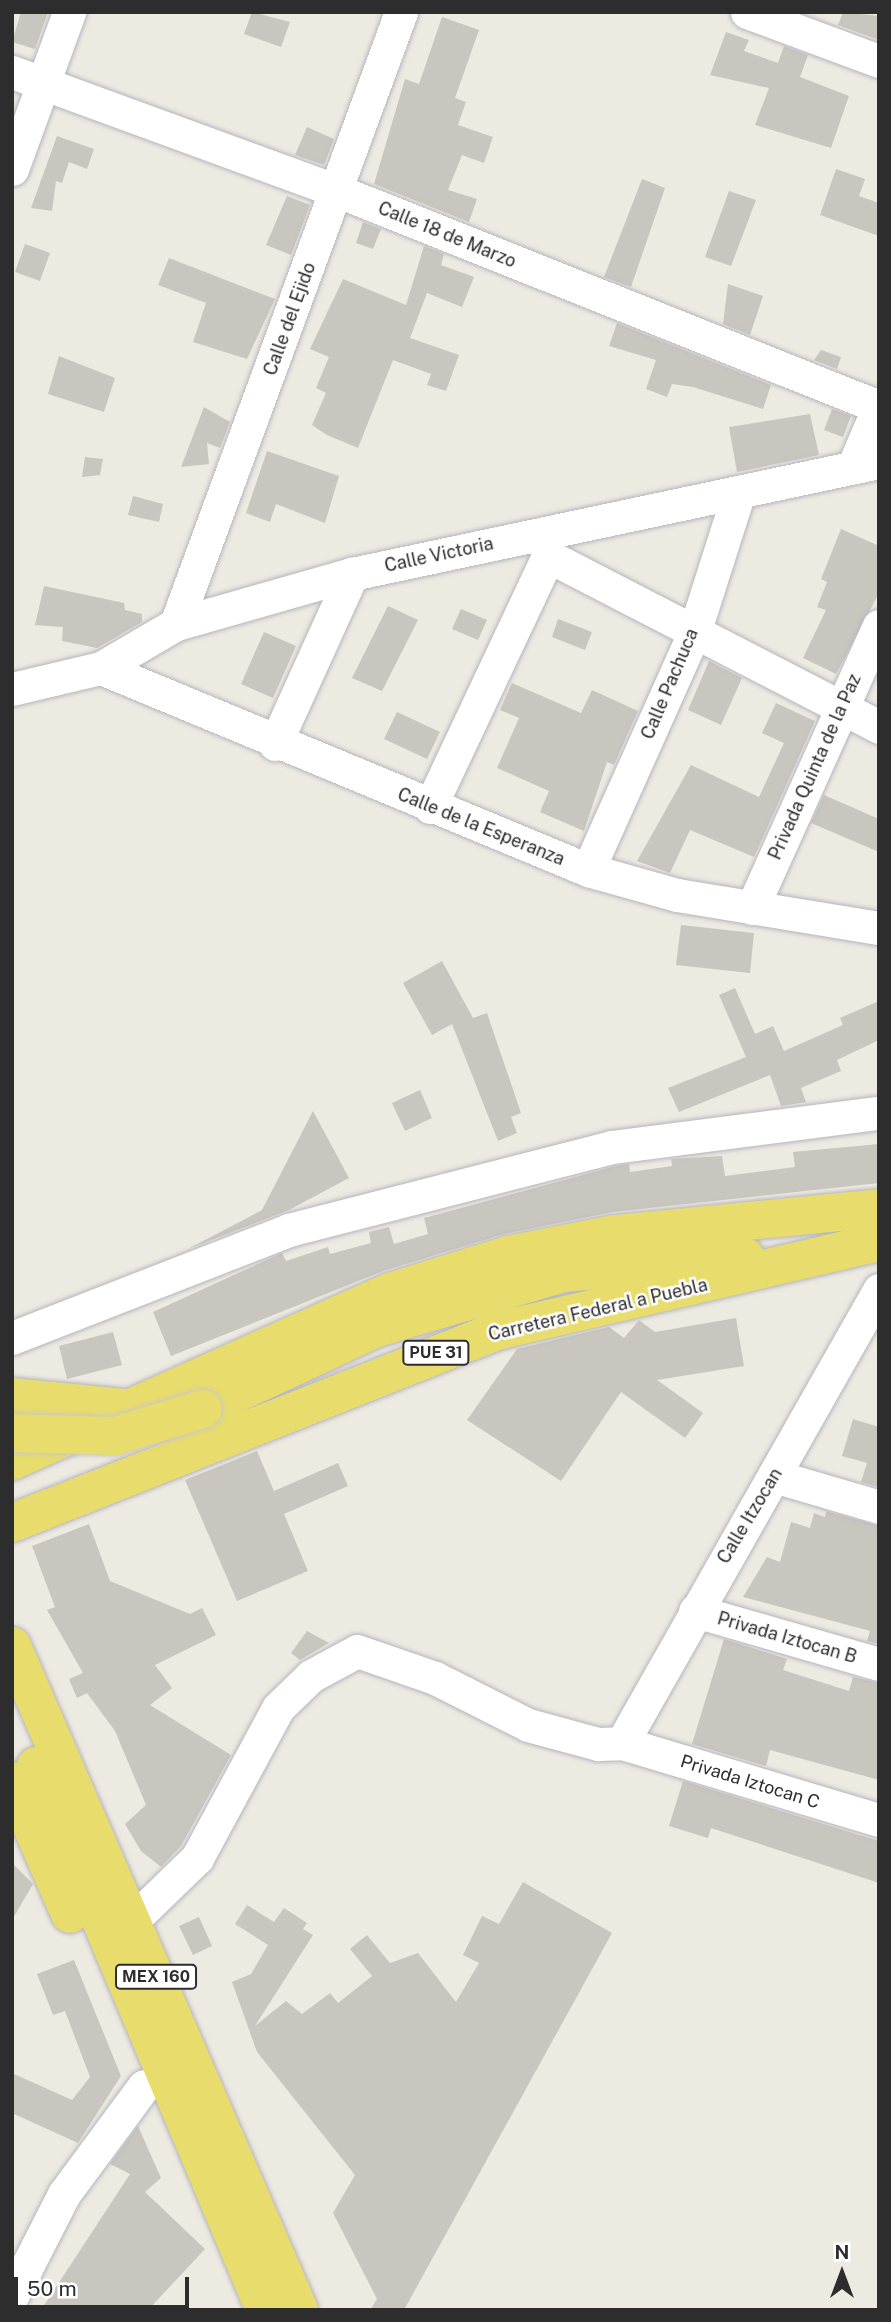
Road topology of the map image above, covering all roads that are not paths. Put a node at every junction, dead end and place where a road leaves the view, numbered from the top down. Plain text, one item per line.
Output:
1 (69, 12) edge
2 (401, 12) edge
3 (747, 12) edge
4 (879, 61) edge
5 (27, 78) edge
6 (12, 169) edge
7 (338, 191) junction
8 (879, 407) edge
9 (866, 464) edge
10 (739, 492) junction
11 (545, 544) junction
12 (352, 574) junction
13 (176, 624) junction
14 (879, 626) edge
15 (694, 633) junction
16 (101, 668) junction
17 (12, 689) edge
18 (842, 710) junction
19 (879, 727) edge
20 (275, 744) junction
21 (430, 807) junction
22 (588, 870) junction
23 (752, 908) junction
24 (879, 928) edge
25 (879, 1113) edge
26 (879, 1208) edge
27 (879, 1242) edge
28 (807, 1254) junction
29 (879, 1290) edge
30 (12, 1338) edge
31 (12, 1397) edge
32 (128, 1408) junction
33 (94, 1424) junction
34 (12, 1433) edge
35 (12, 1461) edge
36 (159, 1464) junction
37 (774, 1476) junction
38 (115, 1482) junction
39 (879, 1507) edge
40 (12, 1523) edge
41 (695, 1611) junction
42 (12, 1646) edge
43 (879, 1664) edge
44 (12, 1709) edge
45 (622, 1743) junction
46 (12, 1782) edge
47 (879, 1820) edge
48 (132, 1921) junction
49 (152, 2073) junction
50 (12, 2296) edge
51 (265, 2310) edge
52 (299, 2310) edge

1 - 5 street
2 - 7 street, Calle del Ejido
3 - 4 street
5 - 6 street
5 - 7 street, Calle 18 de Marzo
7 - 8 street, Calle 18 de Marzo
7 - 13 street, Calle del Ejido
8 - 9 street
9 - 10 street, Calle Victoria
10 - 11 street, Calle Victoria
10 - 15 street, Calle Pachuca
11 - 12 street, Calle Victoria
11 - 15 street
11 - 21 street
12 - 13 street, Calle Victoria
12 - 20 street
13 - 16 street, Calle Victoria
14 - 18 street, Privada Quinta de la Paz
15 - 18 street
15 - 22 street, Calle Pachuca
16 - 17 street, Calle Victoria
16 - 20 street, Calle de la Esperanza
18 - 19 street
18 - 23 street, Privada Quinta de la Paz
20 - 21 street, Calle de la Esperanza
21 - 22 street, Calle de la Esperanza
22 - 23 street, Calle de la Esperanza
23 - 24 street, Calle de la Esperanza
25 - 30 street
26 - 32 main road
27 - 28 main road, Carretera Federal a Puebla / PUE 31
28 - 34 main road, bridge
28 - 36 main road, Carretera Federal a Puebla / PUE 31
29 - 37 street, Calle Itzocan
31 - 32 main road
32 - 33 main road
32 - 36 main road
33 - 35 main road
33 - 38 main road
36 - 38 main road, Carretera Federal a Puebla / PUE 31
37 - 39 street
37 - 41 street, Calle Itzocan
38 - 40 main road, Carretera Federal a Puebla / PUE 31
41 - 43 street, Privada Iztocan B
41 - 45 street, Calle Itzocan
42 - 48 main road, MEX 160
44 - 49 main road, MEX 160
45 - 47 street, Privada Iztocan C
45 - 48 street, Privada Iztocan C
46 - 49 main road
48 - 52 main road, MEX 160
49 - 50 street
49 - 51 main road, MEX 160

